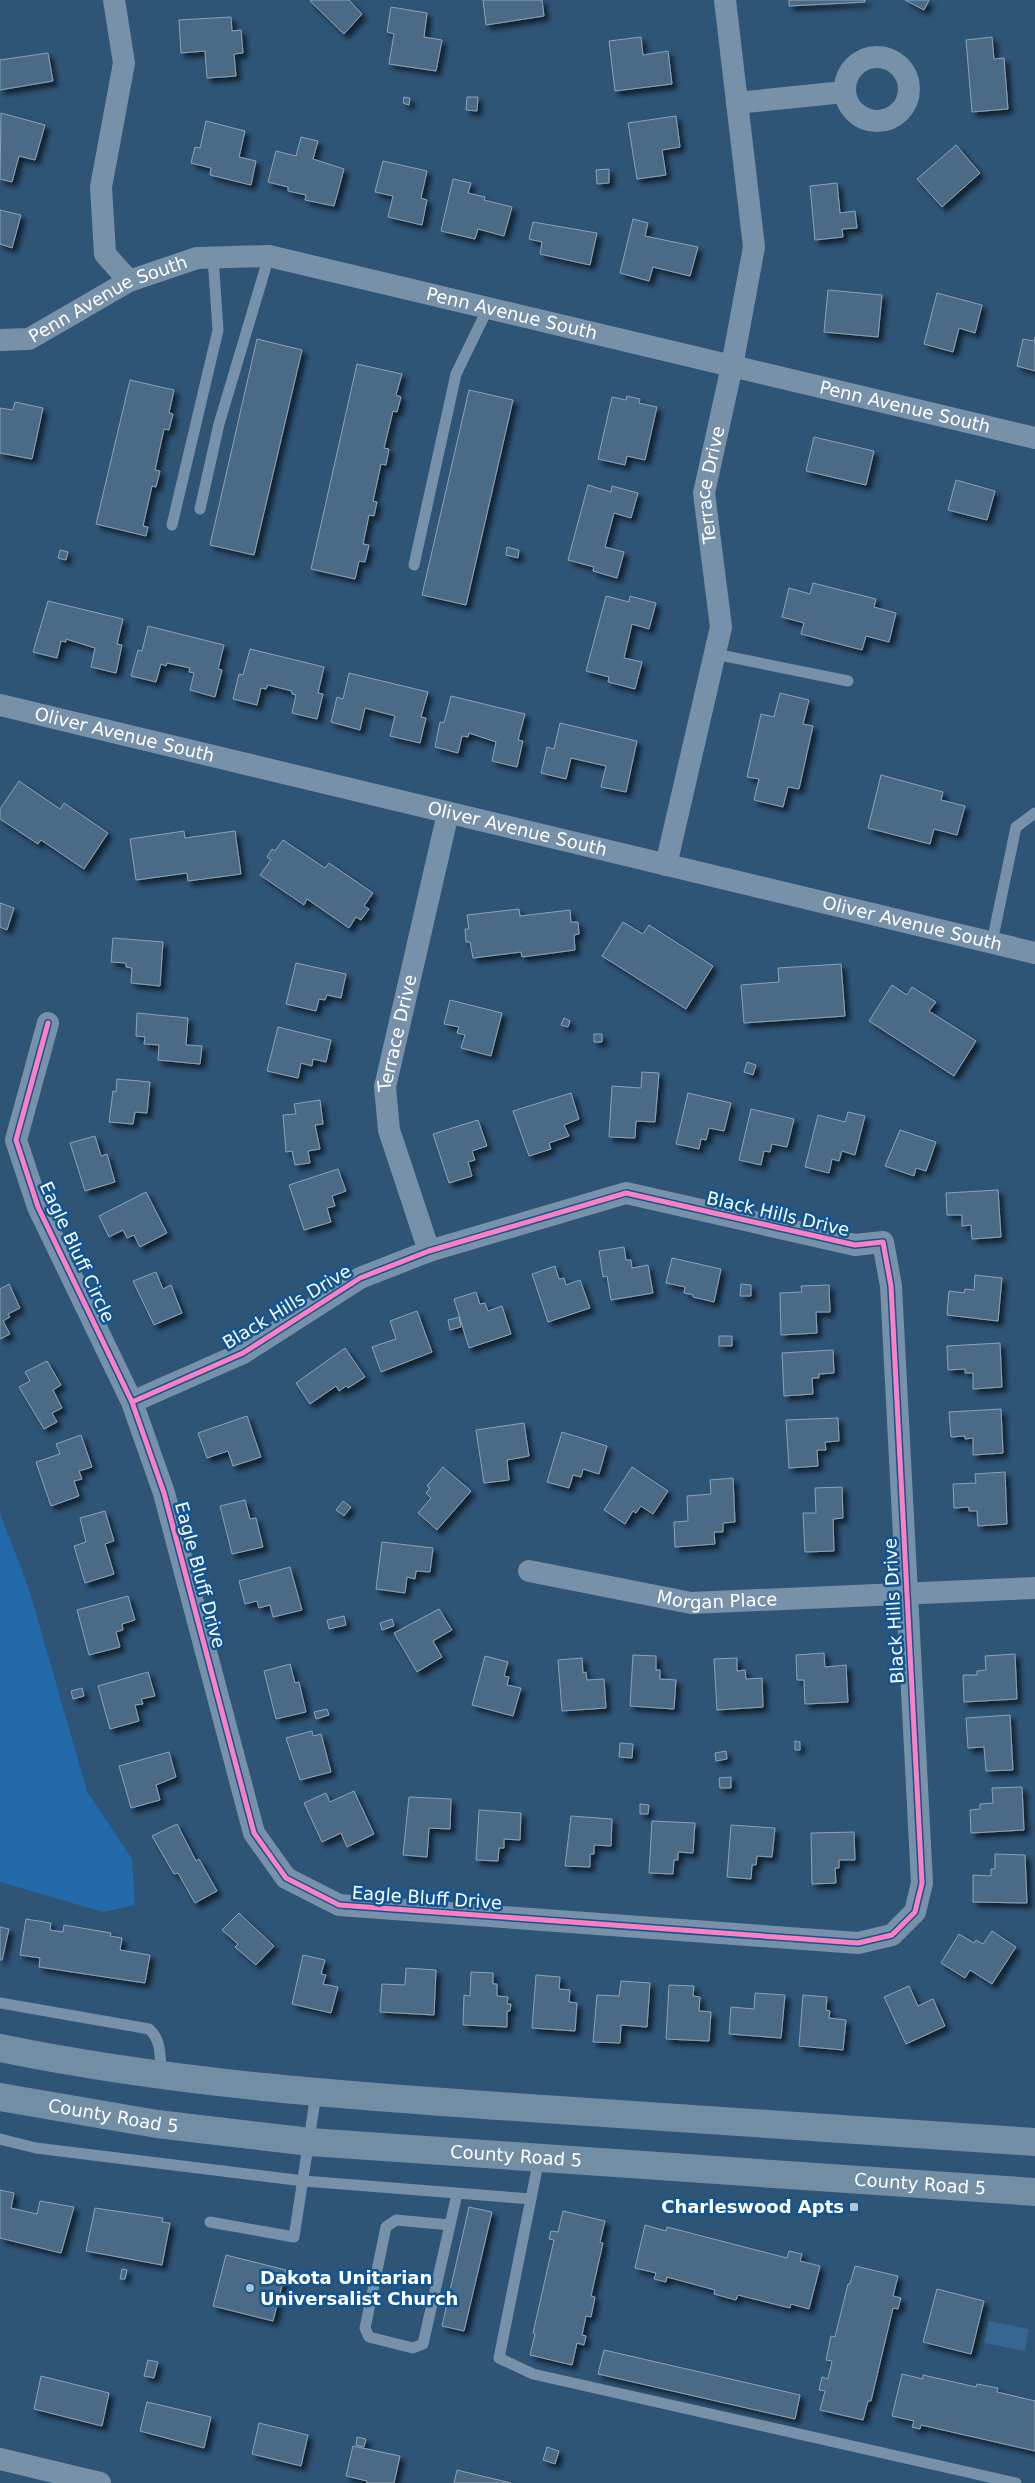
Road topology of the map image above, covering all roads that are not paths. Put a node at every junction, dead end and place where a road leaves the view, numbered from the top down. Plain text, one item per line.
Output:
1 (114, 0) edge
2 (725, 0) edge
3 (844, 92) dead end
4 (738, 103) junction
5 (270, 256) junction
6 (213, 257) junction
7 (129, 281) junction
8 (488, 308) junction
9 (0, 340) edge
10 (732, 366) junction
11 (1035, 438) edge
12 (200, 509) dead end
13 (172, 525) dead end
14 (414, 565) dead end
15 (714, 654) junction
16 (848, 681) dead end
17 (0, 705) edge
18 (448, 813) junction
19 (1035, 813) edge
20 (666, 864) junction
21 (992, 942) junction
22 (1035, 952) edge
23 (48, 1023) dead end
24 (429, 1251) junction
25 (132, 1402) junction
26 (529, 1571) dead end
27 (1035, 1588) edge
28 (907, 1593) junction
29 (915, 1912) joint
30 (0, 2003) edge
31 (0, 2048) edge
32 (161, 2076) junction
33 (316, 2094) junction
34 (0, 2097) edge
35 (0, 2139) edge
36 (310, 2142) junction
37 (1035, 2142) edge
38 (539, 2159) junction
39 (304, 2182) junction
40 (1035, 2192) edge
41 (457, 2194) junction
42 (531, 2200) junction
43 (210, 2222) dead end
44 (450, 2225) junction
45 (0, 2459) edge
46 (100, 2483) edge
47 (1016, 2483) edge

1 - 7 street
2 - 4 street, Terrace Drive
3 - 4 street
4 - 10 street, Terrace Drive
5 - 6 street, Penn Avenue South
5 - 8 street, Penn Avenue South
5 - 12 lane
6 - 7 street, Penn Avenue South
6 - 13 lane
7 - 9 street, Penn Avenue South
8 - 10 street, Penn Avenue South
8 - 14 lane
10 - 11 street, Penn Avenue South
10 - 15 street, Terrace Drive
15 - 16 lane
15 - 20 street, Terrace Drive
17 - 18 street, Oliver Avenue South
18 - 20 street, Oliver Avenue South
18 - 24 street, Terrace Drive
19 - 21 lane
20 - 21 street, Oliver Avenue South
21 - 22 street, Oliver Avenue South
23 - 25 street, Eagle Bluff Circle
24 - 25 street, Black Hills Drive
24 - 28 street, Black Hills Drive
25 - 29 street, Eagle Bluff Drive
26 - 28 street, Morgan Place
27 - 28 street, Morgan Place
28 - 29 street, Black Hills Drive
30 - 32 lane
31 - 32 main road
32 - 33 main road
33 - 36 lane
33 - 37 main road
34 - 36 main road, County Road 5
35 - 39 lane
36 - 38 main road, County Road 5
36 - 39 lane
38 - 40 main road, County Road 5
38 - 42 lane
39 - 41 lane
39 - 43 lane
41 - 42 lane
41 - 44 lane
42 - 47 lane
44 - 44 lane
45 - 46 street

